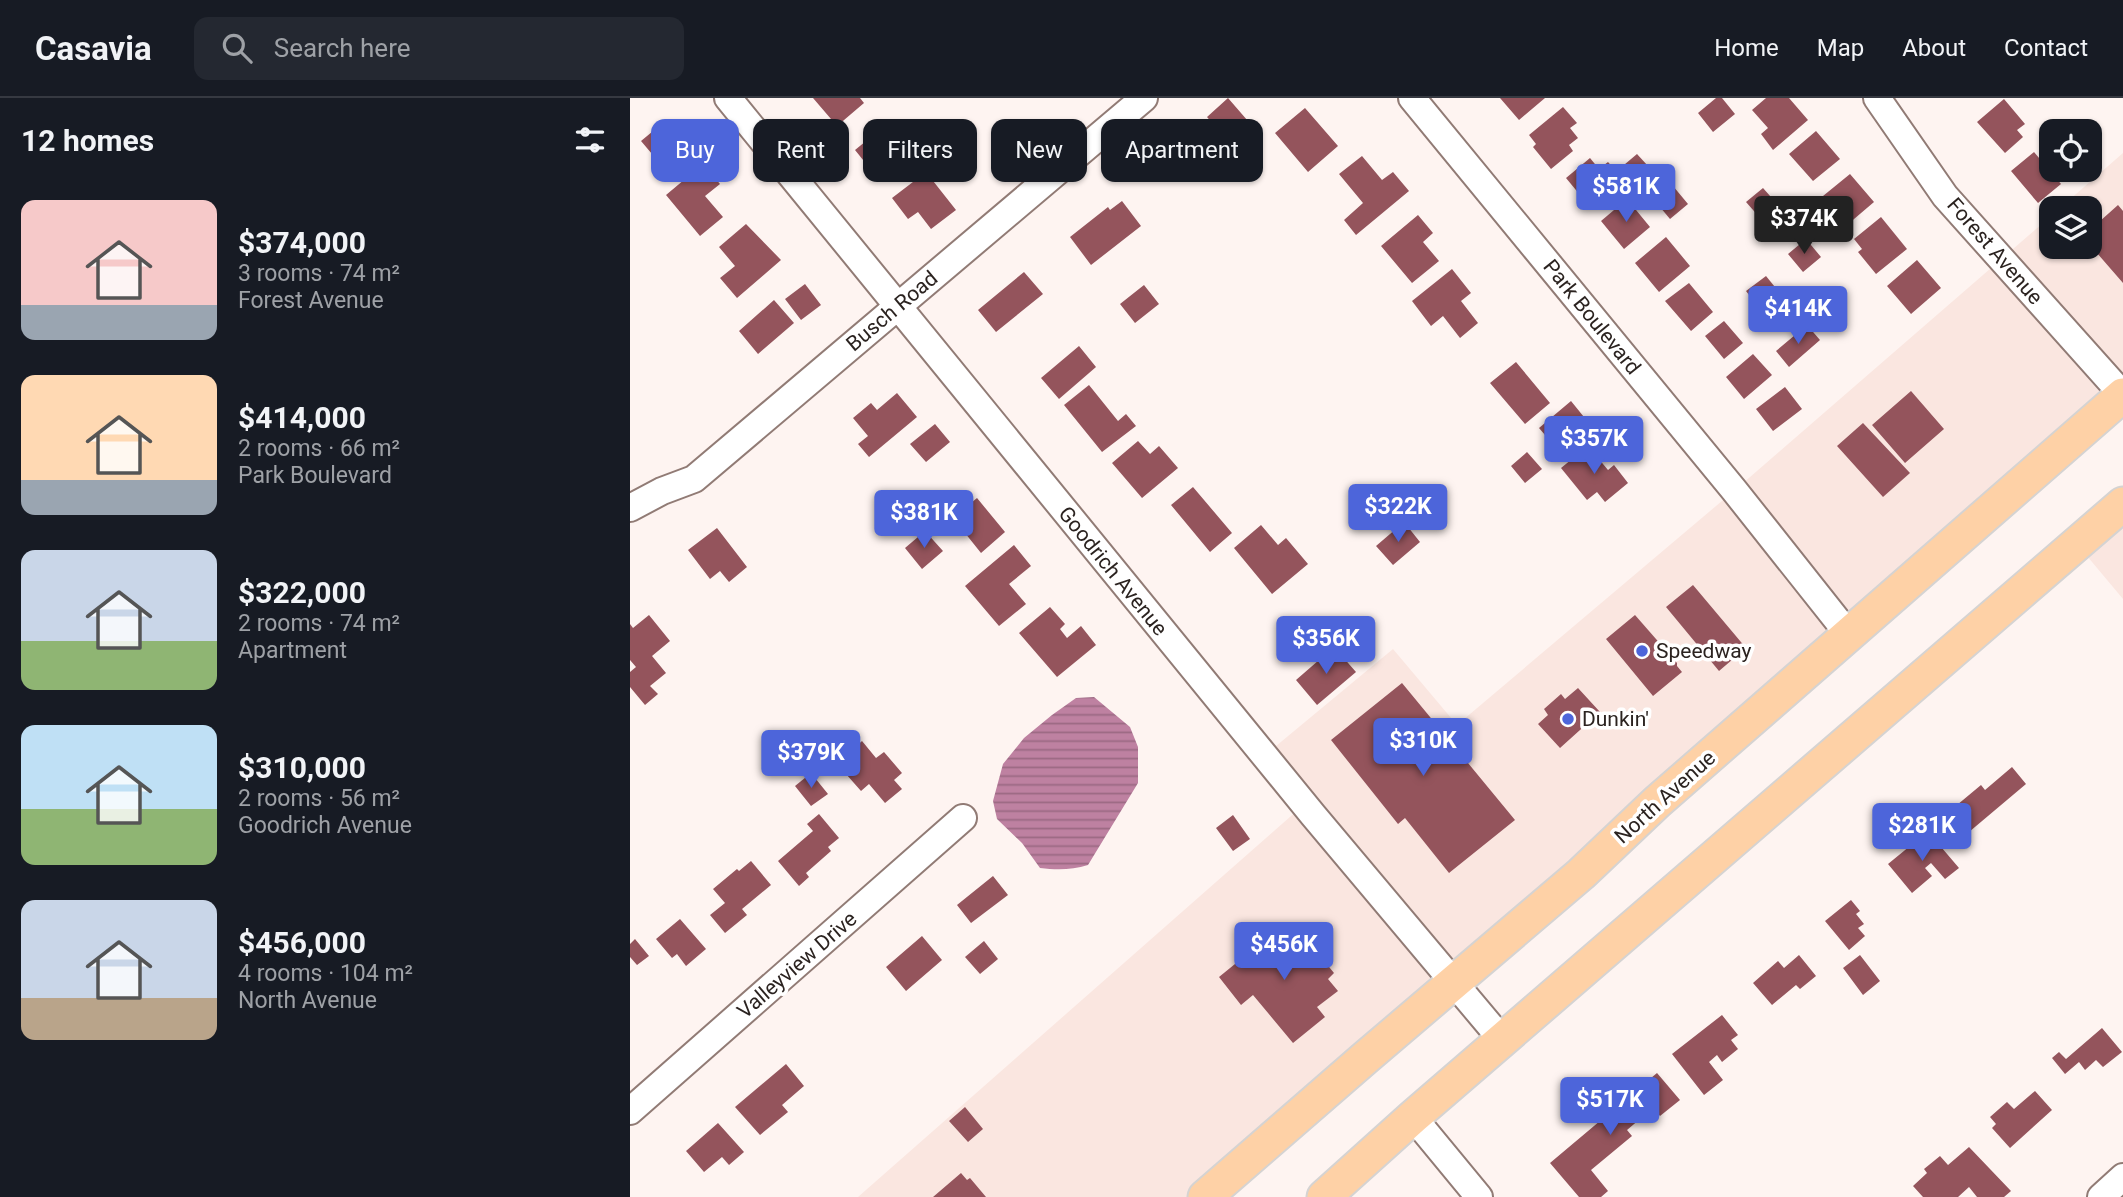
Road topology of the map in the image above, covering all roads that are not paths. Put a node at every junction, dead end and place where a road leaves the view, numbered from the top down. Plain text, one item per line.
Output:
1 (728, 98) edge
2 (1144, 98) edge
3 (1412, 98) edge
4 (1877, 98) edge
5 (897, 307) junction
6 (2123, 395) edge
7 (2123, 504) edge
8 (630, 508) edge
9 (1849, 635) junction
10 (963, 818) dead end
11 (1453, 983) junction
12 (1503, 1041) junction
13 (630, 1111) edge
14 (1413, 1117) junction
15 (2123, 1177) edge
16 (1205, 1197) edge
17 (1324, 1197) edge
18 (1479, 1197) edge
19 (2101, 1197) edge

1 - 5 street, Goodrich Avenue
2 - 5 street, Busch Road
3 - 9 street, Park Boulevard
4 - 6 street, Forest Avenue
5 - 8 street, Busch Road
5 - 11 street, Goodrich Avenue
6 - 9 main road, North Avenue
7 - 12 main road
9 - 11 main road, North Avenue
10 - 13 street, Valleyview Drive
11 - 12 street, Goodrich Avenue
11 - 16 main road, North Avenue
12 - 14 main road
14 - 17 main road
14 - 18 street
15 - 19 street

